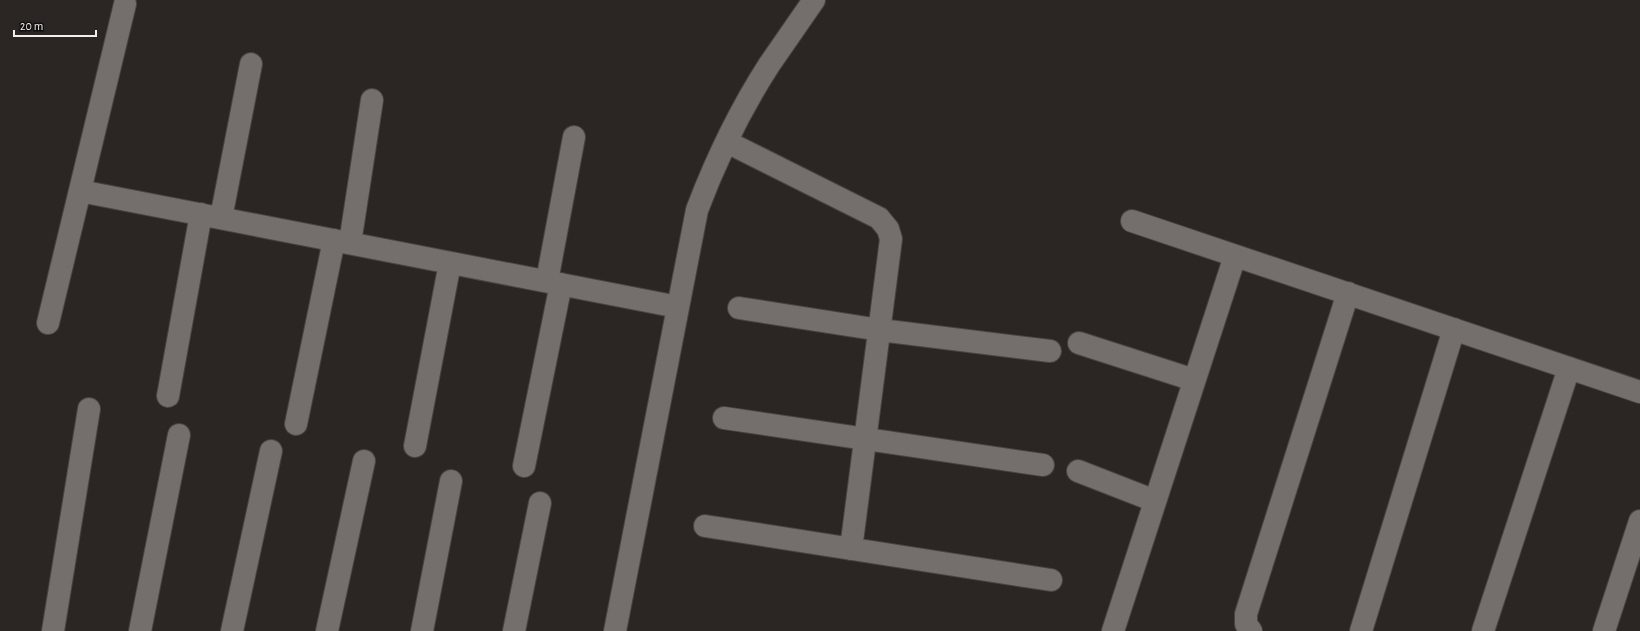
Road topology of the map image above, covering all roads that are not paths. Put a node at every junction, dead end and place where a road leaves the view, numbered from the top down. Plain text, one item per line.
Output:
1 (814, 0) edge
2 (125, 4) dead end
3 (251, 64) dead end
4 (372, 100) dead end
5 (574, 137) dead end
6 (727, 142) junction
7 (80, 191) junction
8 (211, 216) junction
9 (1132, 221) dead end
10 (342, 242) junction
11 (1235, 256) junction
12 (450, 263) junction
13 (554, 283) junction
14 (1348, 294) junction
15 (678, 307) junction
16 (739, 308) dead end
17 (48, 324) dead end
18 (1454, 329) junction
19 (880, 330) junction
20 (1079, 343) dead end
21 (1050, 351) dead end
22 (1569, 368) junction
23 (1194, 380) junction
24 (1640, 392) edge
25 (168, 396) dead end
26 (89, 410) dead end
27 (724, 418) dead end
28 (296, 424) dead end
29 (179, 435) dead end
30 (866, 440) junction
31 (415, 446) dead end
32 (271, 451) dead end
33 (364, 462) dead end
34 (1044, 465) dead end
35 (524, 466) dead end
36 (1078, 471) dead end
37 (451, 481) dead end
38 (1154, 501) junction
39 (540, 503) dead end
40 (1640, 521) edge
41 (704, 526) dead end
42 (851, 549) junction
43 (1051, 580) dead end
44 (54, 631) edge
45 (140, 631) edge
46 (232, 631) edge
47 (327, 631) edge
48 (422, 631) edge
49 (514, 631) edge
50 (615, 631) edge
51 (1112, 631) edge
52 (1251, 631) edge
53 (1361, 631) edge
54 (1483, 631) edge
55 (1604, 631) edge

1 - 6 street
2 - 7 street
3 - 8 street
4 - 10 street
5 - 13 street
6 - 15 street
6 - 19 street
7 - 8 street
7 - 17 street
8 - 10 street
8 - 25 street
9 - 11 street
10 - 12 street
10 - 28 street
11 - 14 street
11 - 23 street
12 - 13 street
12 - 31 street
13 - 15 street
13 - 35 street
14 - 18 street
14 - 52 street
15 - 50 street
16 - 19 street
18 - 22 street
18 - 53 street
19 - 21 street
19 - 30 street
20 - 23 street
22 - 24 street
22 - 54 street
23 - 38 street
26 - 44 street
27 - 30 street
29 - 45 street
30 - 34 street
30 - 42 street
32 - 46 street
33 - 47 street
36 - 38 street
37 - 48 street
38 - 51 street
39 - 49 street
40 - 55 street
41 - 42 street
42 - 43 street

